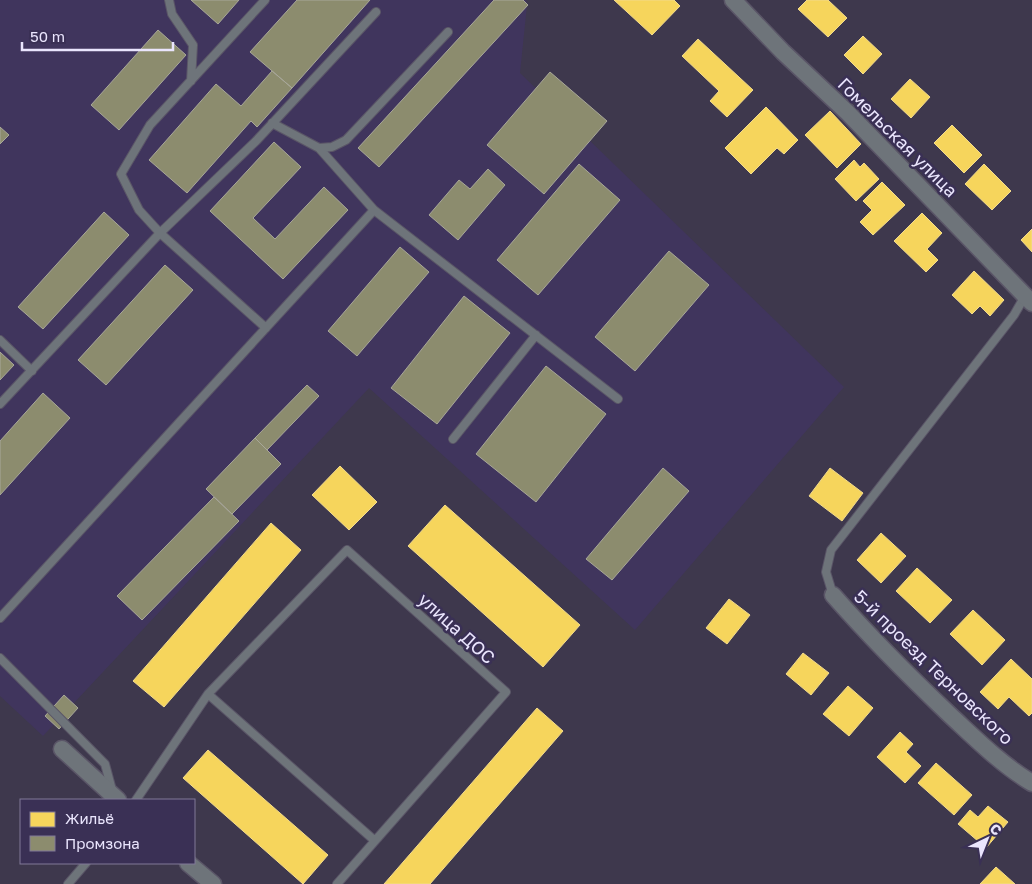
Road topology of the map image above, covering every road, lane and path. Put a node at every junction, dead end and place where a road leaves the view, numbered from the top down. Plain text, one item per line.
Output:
1 (170, 0) edge
2 (266, 0) edge
3 (733, 0) edge
4 (376, 12) dead end
5 (448, 32) dead end
6 (191, 81) junction
7 (272, 123) junction
8 (319, 148) junction
9 (374, 210) junction
10 (160, 233) junction
11 (1028, 300) edge
12 (266, 328) junction
13 (536, 336) junction
14 (0, 340) edge
15 (32, 371) junction
16 (618, 399) dead end
17 (0, 404) edge
18 (453, 438) dead end
19 (833, 595) joint
20 (0, 618) edge
21 (0, 658) edge
22 (208, 694) junction
23 (62, 749) dead end
24 (1032, 783) edge
25 (116, 799) edge
26 (137, 799) edge
27 (374, 840) junction
28 (85, 864) edge
29 (189, 864) edge
30 (68, 884) edge
31 (212, 884) edge
32 (337, 884) edge

1 - 6 lane
2 - 6 lane
3 - 11 street, Гомельская улица
4 - 7 lane
5 - 8 lane
6 - 10 lane
7 - 8 lane
7 - 10 lane
8 - 9 lane
9 - 12 lane
9 - 13 lane
10 - 12 lane
10 - 15 lane
11 - 19 lane
12 - 20 lane
13 - 16 lane
13 - 18 lane
14 - 15 lane
15 - 17 lane
19 - 24 street, 5-й проезд Терновского
21 - 25 lane
22 - 26 lane
22 - 27 lane
22 - 27 lane, улица ДОС
23 - 25 street
27 - 32 lane, улица ДОС
28 - 30 lane
29 - 31 street

